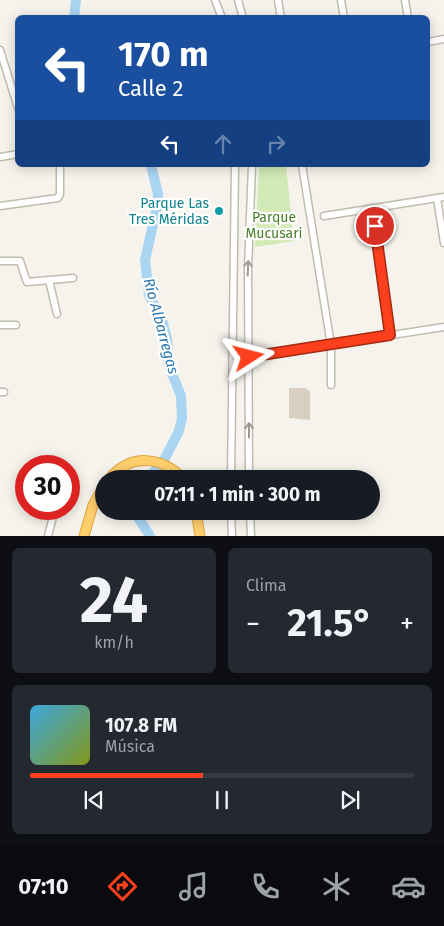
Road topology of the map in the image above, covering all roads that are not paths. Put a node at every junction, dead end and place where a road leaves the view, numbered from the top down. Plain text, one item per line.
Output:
1 (215, 0) edge
2 (238, 0) edge
3 (278, 0) edge
4 (341, 0) edge
5 (405, 0) edge
6 (221, 15) edge
7 (242, 15) edge
8 (280, 15) edge
9 (344, 15) edge
10 (408, 15) edge
11 (444, 39) edge
12 (430, 42) edge
13 (1, 54) edge
14 (15, 98) edge
15 (15, 154) edge
16 (0, 157) edge
17 (60, 167) edge
18 (236, 167) edge
19 (252, 167) edge
20 (302, 167) edge
21 (440, 197) edge
22 (0, 206) edge
23 (372, 208) junction
24 (324, 216) dead end
25 (444, 243) edge
26 (0, 261) edge
27 (73, 278) dead end
28 (49, 280) junction
29 (57, 314) dead end
30 (16, 325) dead end
31 (0, 326) edge
32 (444, 326) edge
33 (390, 335) junction
34 (330, 344) junction
35 (249, 357) junction
36 (331, 385) dead end
37 (118, 470) edge
38 (174, 470) edge
39 (231, 470) edge
40 (249, 470) edge
41 (95, 502) edge
42 (52, 520) edge
43 (197, 520) edge
44 (231, 520) edge
45 (251, 520) edge
46 (48, 536) edge
47 (84, 536) edge
48 (200, 536) edge
49 (232, 536) edge
50 (252, 536) edge

1 - 6 street
2 - 7 street
3 - 8 street
4 - 9 street
5 - 10 street
11 - 12 street
13 - 14 street
15 - 16 street
17 - 22 street
18 - 39 street
35 -> 19 street
20 - 34 street
21 - 23 street
21 - 25 street
23 - 24 street
23 - 33 street
26 - 28 street
27 - 28 street
28 - 29 street
30 - 31 street
32 - 33 street
33 - 34 street
34 - 35 street
34 - 36 street
40 -> 35 street
37 - 38 highway
41 - 47 highway
42 - 46 street
43 - 48 highway
44 - 49 street
45 - 50 street

